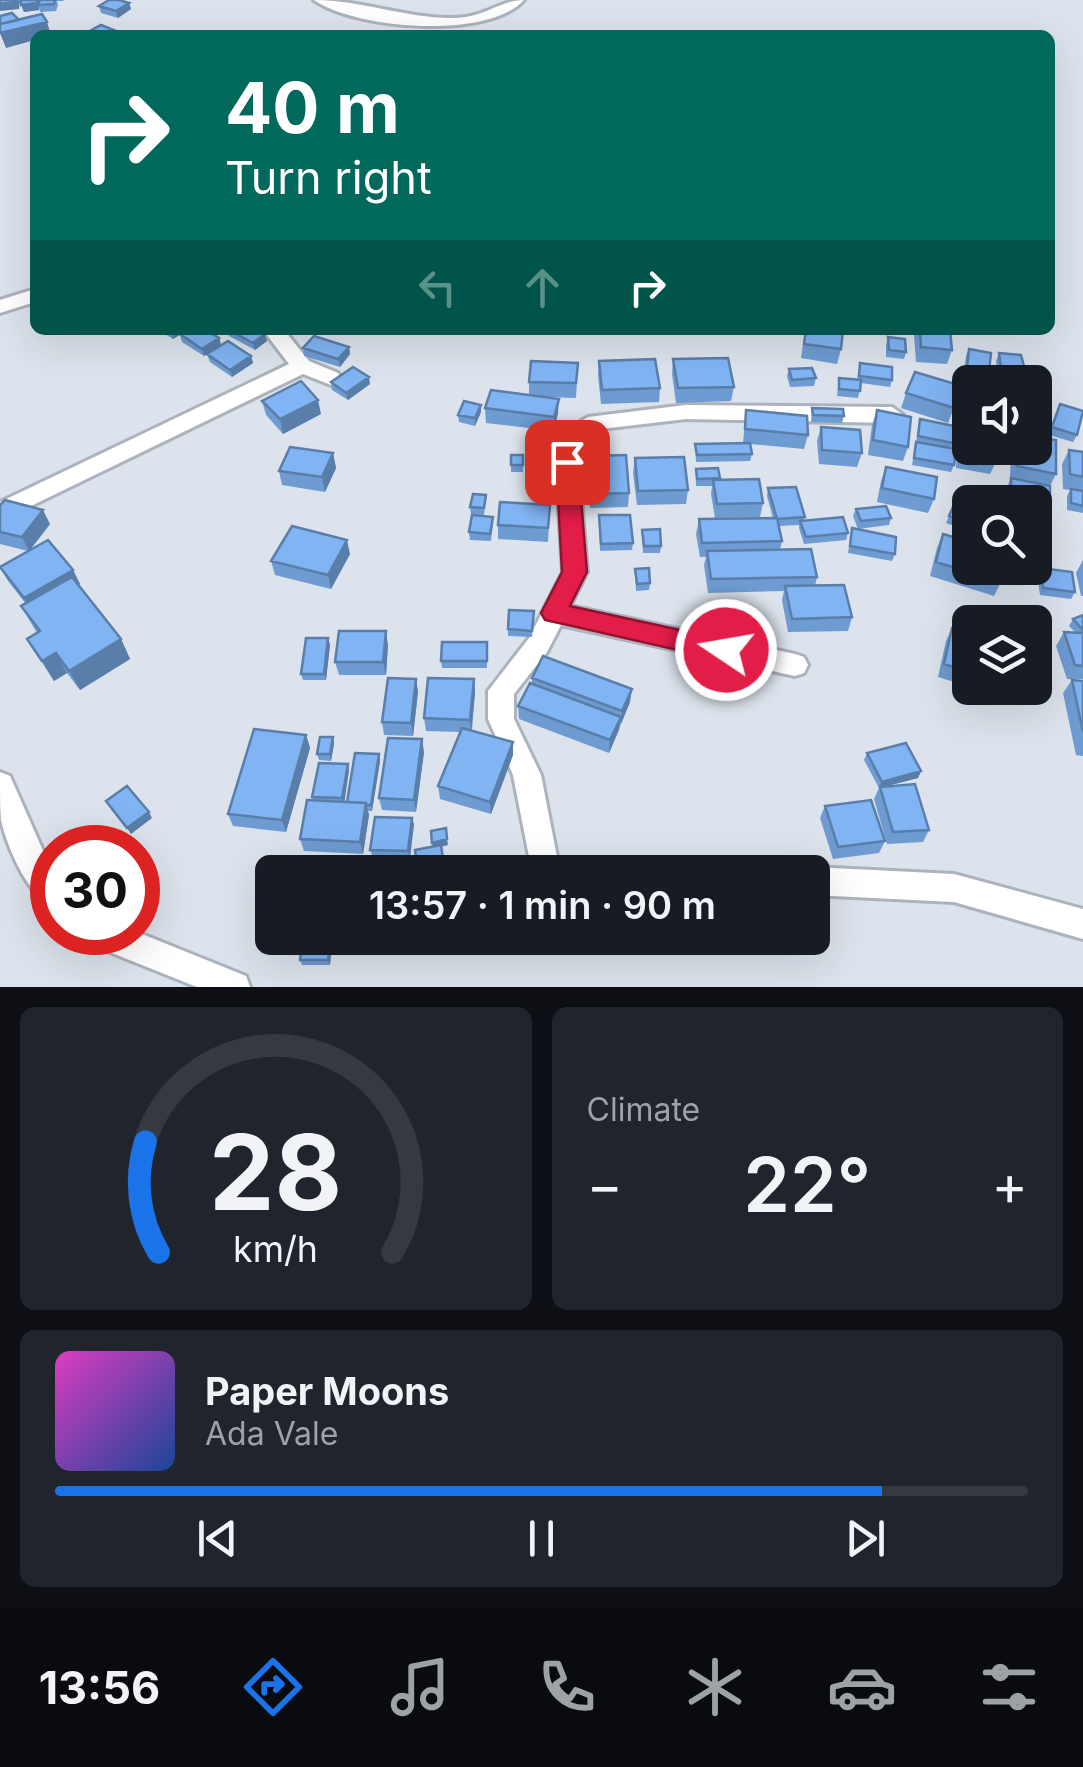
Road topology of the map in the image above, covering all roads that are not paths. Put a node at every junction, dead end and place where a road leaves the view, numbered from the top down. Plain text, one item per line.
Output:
1 (321, 0) edge
2 (517, 0) edge
3 (30, 297) edge
4 (0, 307) edge
5 (278, 335) edge
6 (302, 366) junction
7 (332, 378) edge
8 (892, 414) edge
9 (0, 512) edge
10 (554, 613) junction
11 (795, 665) dead end
12 (0, 784) edge
13 (543, 855) edge
14 (30, 856) edge
15 (830, 882) edge
16 (1083, 924) edge
17 (155, 955) edge
18 (235, 987) edge

1 - 2 street
3 - 4 street
5 - 6 street
6 - 7 street
6 - 9 street
8 - 10 street
10 - 11 street
10 - 13 street
12 - 14 street
15 - 16 street
17 - 18 street

